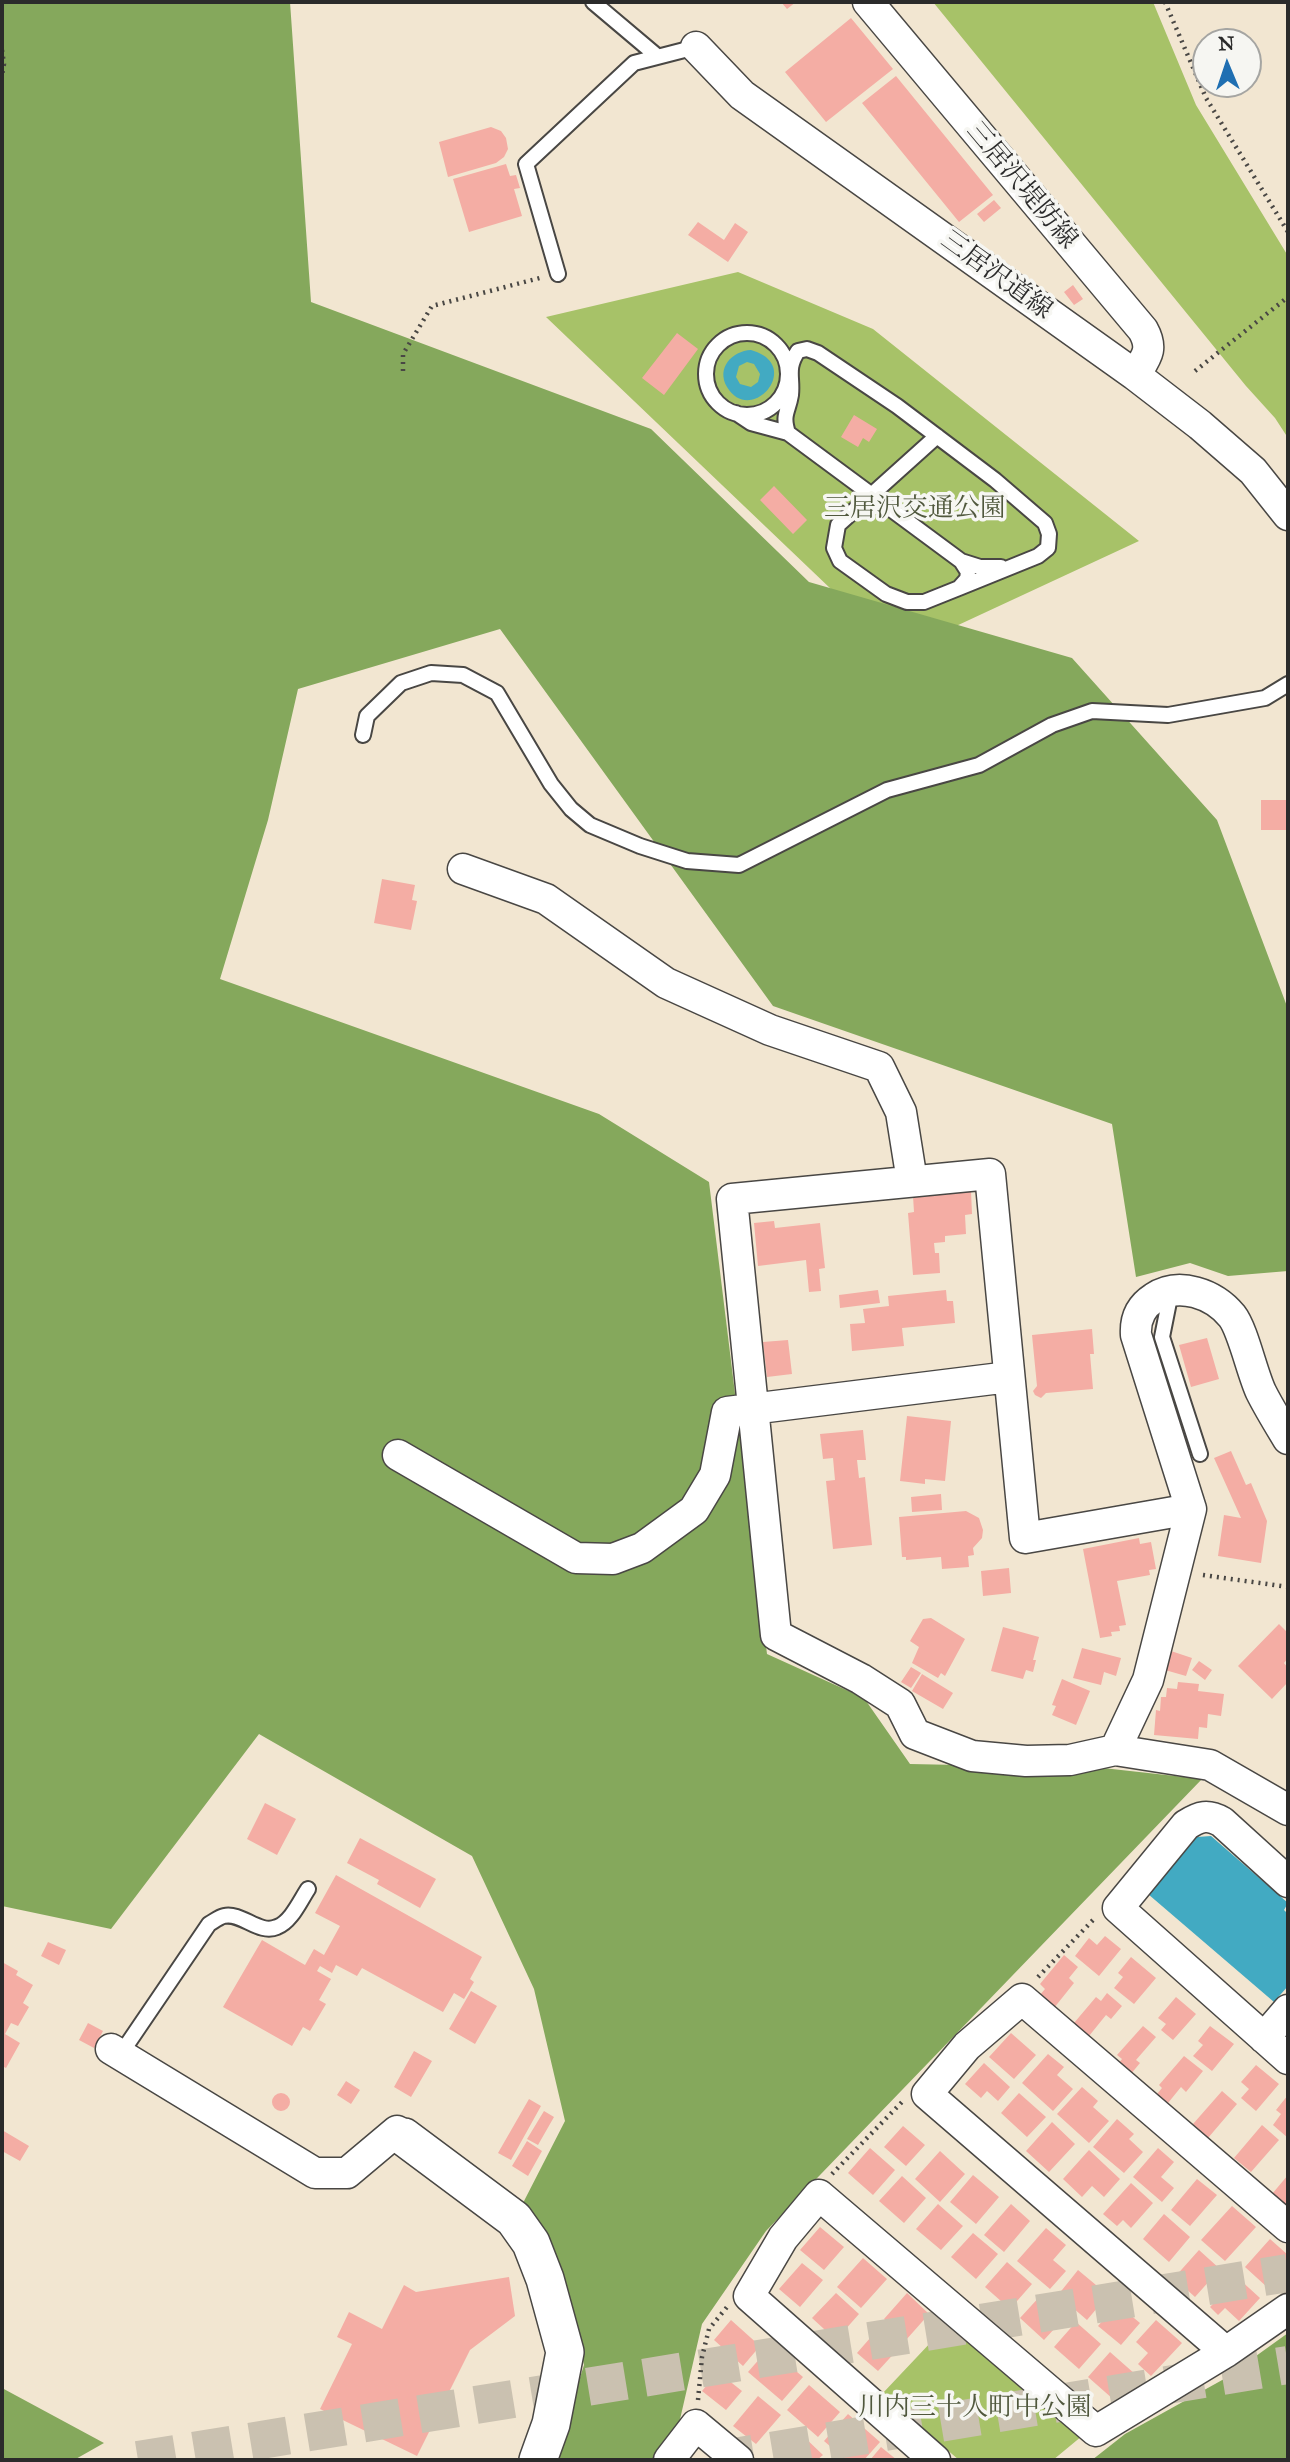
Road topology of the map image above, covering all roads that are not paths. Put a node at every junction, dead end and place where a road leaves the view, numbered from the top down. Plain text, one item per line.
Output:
1 (593, 2) edge
2 (868, 2) edge
3 (696, 47) joint
4 (657, 56) junction
5 (558, 274) road end
6 (789, 373) junction
7 (1135, 375) junction
8 (736, 413) junction
9 (788, 433) junction
10 (937, 436) junction
11 (870, 494) junction
12 (1288, 515) edge
13 (961, 561) junction
14 (1020, 564) junction
15 (959, 588) junction
16 (1288, 684) edge
17 (363, 735) dead end
18 (463, 869) dead end
19 (912, 1181) junction
20 (1171, 1292) junction
21 (1009, 1377) junction
22 (751, 1410) junction
23 (1288, 1439) edge
24 (1200, 1454) dead end
25 (398, 1455) dead end
26 (1191, 1509) junction
27 (1115, 1750) junction
28 (1288, 1810) edge
29 (1288, 1882) edge
30 (308, 1889) dead end
31 (1288, 2010) edge
32 (1264, 2038) junction
33 (115, 2052) joint
34 (1288, 2059) edge
35 (404, 2137) joint
36 (1288, 2227) edge
37 (1288, 2309) edge
38 (1226, 2352) junction
39 (538, 2460) edge
40 (669, 2460) edge
41 (738, 2460) edge
42 (935, 2460) edge

1 - 4 lane
2 - 7 street, 三居沢堤防線
3 - 4 lane
3 - 7 street, 三居沢道線
4 - 5 lane
6 - 8 lane
6 - 8 lane
6 - 9 lane
6 - 10 lane
7 - 12 street, 三居沢道線
8 - 9 lane
9 - 11 lane
10 - 11 lane
10 - 14 lane
11 - 13 lane
11 - 15 lane
13 - 14 lane
13 - 15 lane
14 - 15 lane
16 - 17 lane
18 - 19 street
19 - 21 street
19 - 22 street
20 - 23 street
20 - 24 lane
20 - 26 street
21 - 22 street
21 - 26 street
22 - 25 street
22 - 27 street
26 - 27 street
27 - 28 street
29 - 32 street
30 - 33 lane
31 - 32 street
32 - 34 street
33 - 35 street
35 - 39 street
36 - 38 street
37 - 38 street
38 - 42 street
40 - 41 street

